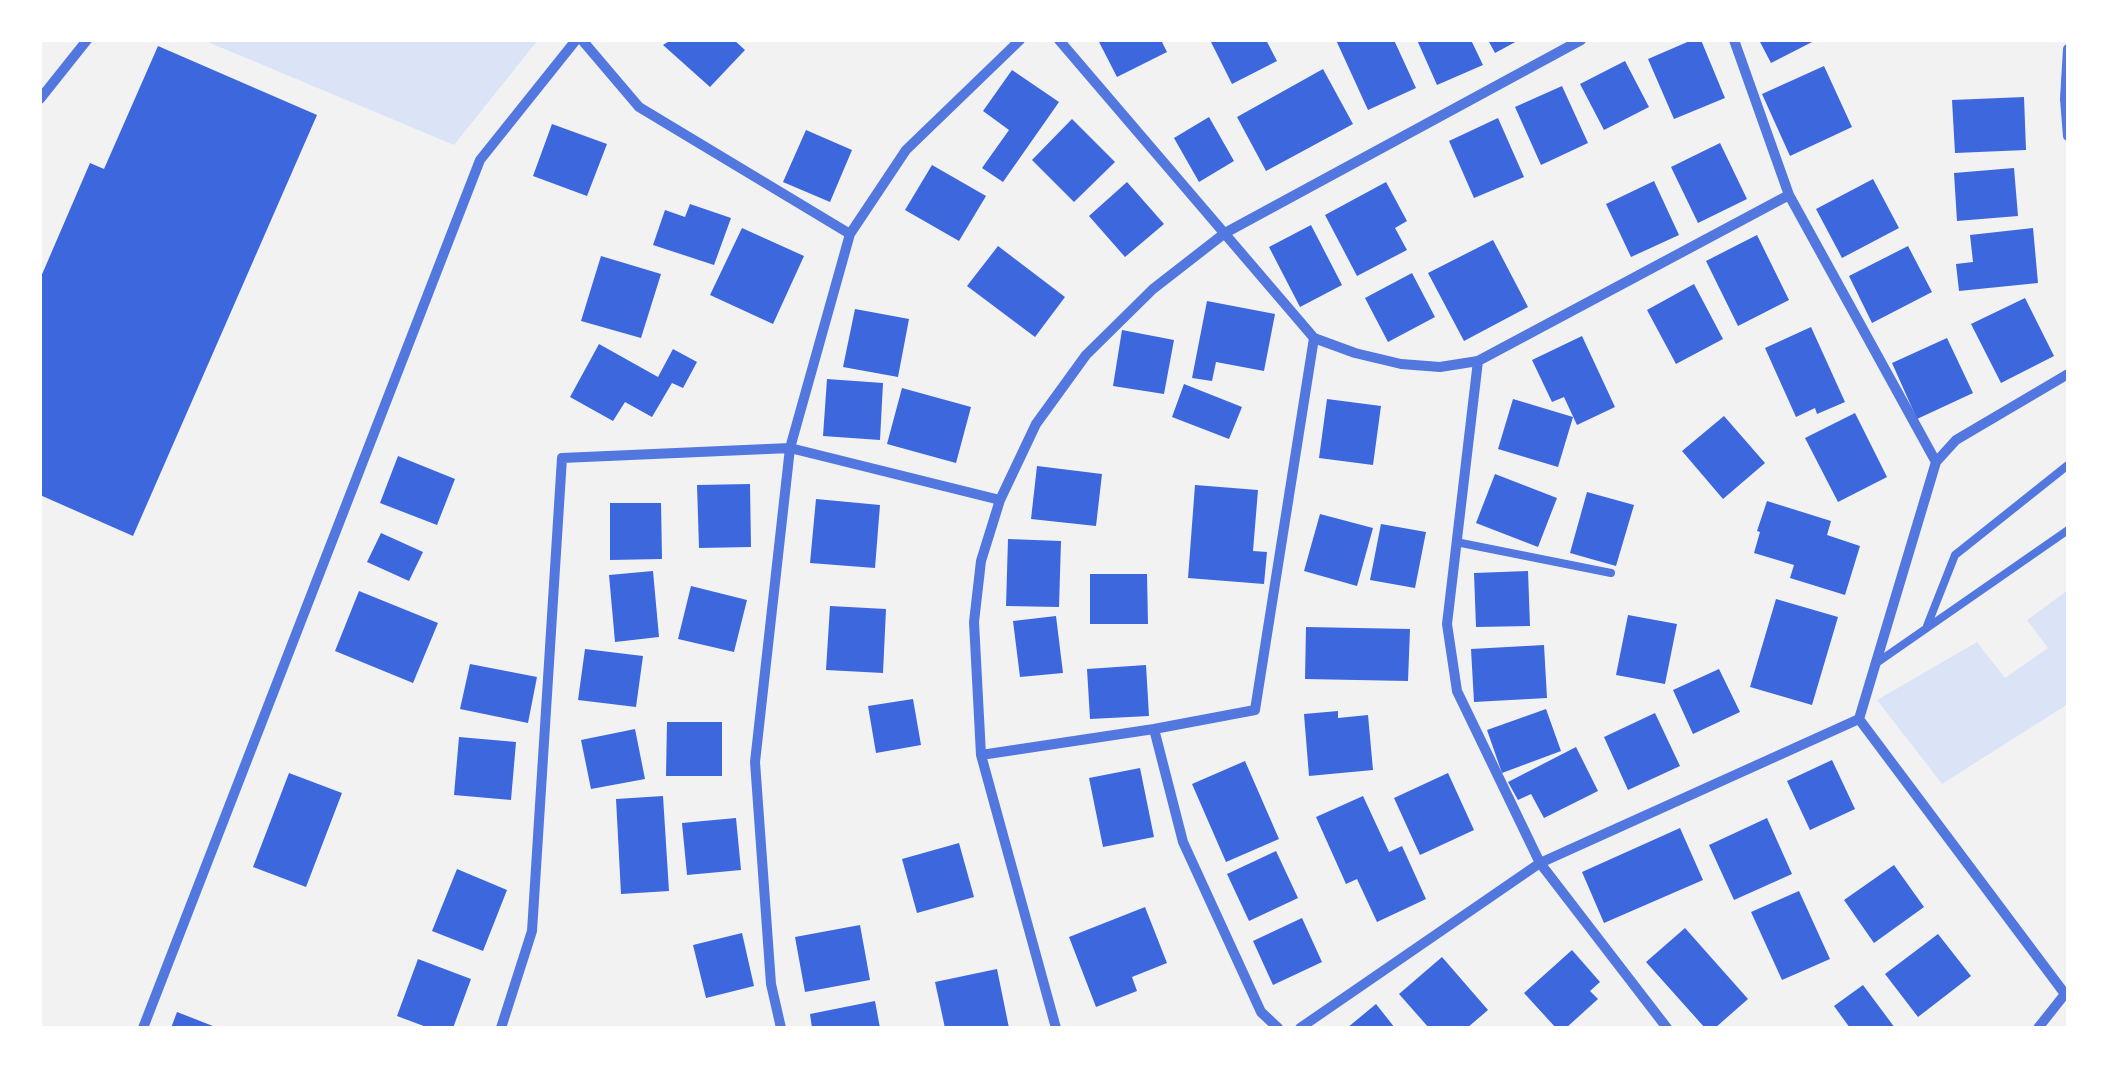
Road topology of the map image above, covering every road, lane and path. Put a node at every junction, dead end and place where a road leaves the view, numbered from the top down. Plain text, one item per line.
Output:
1 (87, 40) edge
2 (579, 40) edge
3 (1020, 40) edge
4 (1059, 40) edge
5 (1581, 40) edge
6 (1734, 40) edge
7 (2068, 49) edge
8 (40, 99) edge
9 (2068, 136) edge
10 (1789, 195) junction
11 (1226, 233) junction
12 (850, 234) junction
13 (1314, 338) junction
14 (1478, 362) junction
15 (2068, 374) edge
16 (790, 448) junction
17 (1936, 462) junction
18 (2068, 466) edge
19 (1000, 500) junction
20 (2068, 530) edge
21 (1456, 542) junction
22 (1611, 573) dead end
23 (1927, 626) junction
24 (1875, 664) junction
25 (1859, 719) junction
26 (1154, 729) junction
27 (981, 755) junction
28 (1540, 863) junction
29 (144, 1028) edge
30 (501, 1028) edge
31 (781, 1028) edge
32 (1056, 1028) edge
33 (1278, 1028) edge
34 (1300, 1028) edge
35 (1667, 1028) edge
36 (2038, 1028) edge

1 - 8 street
2 - 12 street
2 - 29 street
3 - 12 street
4 - 11 street
5 - 11 street
6 - 10 street
7 - 9 street
10 - 14 street
10 - 17 street
11 - 13 street
11 - 19 street
12 - 16 street
13 - 14 street
13 - 26 street
14 - 21 street
15 - 17 street
16 - 19 street
16 - 30 street
16 - 31 street
17 - 24 street
18 - 23 lane
19 - 27 street
20 - 23 lane
21 - 22 lane
21 - 28 street
23 - 24 lane
24 - 25 street
25 - 28 street
25 - 36 street
26 - 27 street
26 - 33 street
27 - 32 street
28 - 34 street
28 - 35 street

